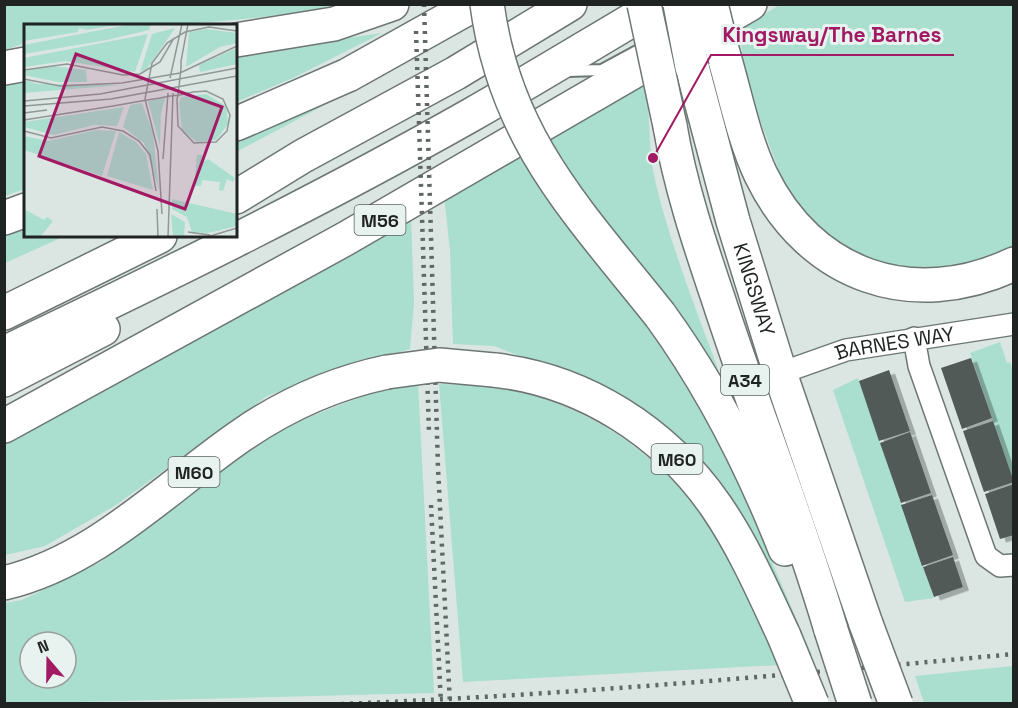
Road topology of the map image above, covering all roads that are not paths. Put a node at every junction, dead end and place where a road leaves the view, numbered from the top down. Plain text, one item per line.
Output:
1 (392, 4) edge
2 (475, 4) edge
3 (487, 4) edge
4 (570, 4) edge
5 (644, 4) edge
6 (720, 4) edge
7 (750, 4) edge
8 (682, 17) edge
9 (237, 40) edge
10 (24, 64) edge
11 (4, 68) edge
12 (237, 124) edge
13 (303, 156) junction
14 (237, 176) edge
15 (237, 196) edge
16 (312, 201) junction
17 (24, 211) edge
18 (4, 218) edge
19 (117, 237) edge
20 (158, 237) edge
21 (1014, 264) edge
22 (4, 290) edge
23 (4, 313) edge
24 (1014, 324) edge
25 (914, 338) junction
26 (732, 341) junction
27 (4, 353) edge
28 (781, 373) junction
29 (4, 380) edge
30 (4, 426) edge
31 (812, 565) junction
32 (1014, 565) edge
33 (4, 583) edge
34 (824, 631) junction
35 (812, 704) edge
36 (847, 704) edge
37 (855, 704) edge
38 (896, 704) edge

1 - 9 highway
2 - 12 highway
3 - 34 highway, bridge
4 - 13 highway
5 - 26 highway, KINGSWAY / A34, bridge
6 - 8 lane
7 - 30 highway, M56
8 - 16 highway
8 - 21 highway, bridge
8 - 28 highway, KINGSWAY / A34, bridge
10 - 11 highway
13 - 14 highway
13 - 15 highway
16 - 27 highway
16 - 29 highway
17 - 18 highway
19 - 22 highway
20 - 23 highway
24 - 25 street, BARNES WAY
25 - 28 street, BARNES WAY
25 - 32 street
26 - 28 highway
26 - 31 highway, KINGSWAY / A34
28 - 31 highway
28 - 38 highway, KINGSWAY / A34, bridge
31 - 34 highway, KINGSWAY / A34
33 - 35 highway, M60, bridge
34 - 36 highway
34 - 37 highway, KINGSWAY / A34, bridge

